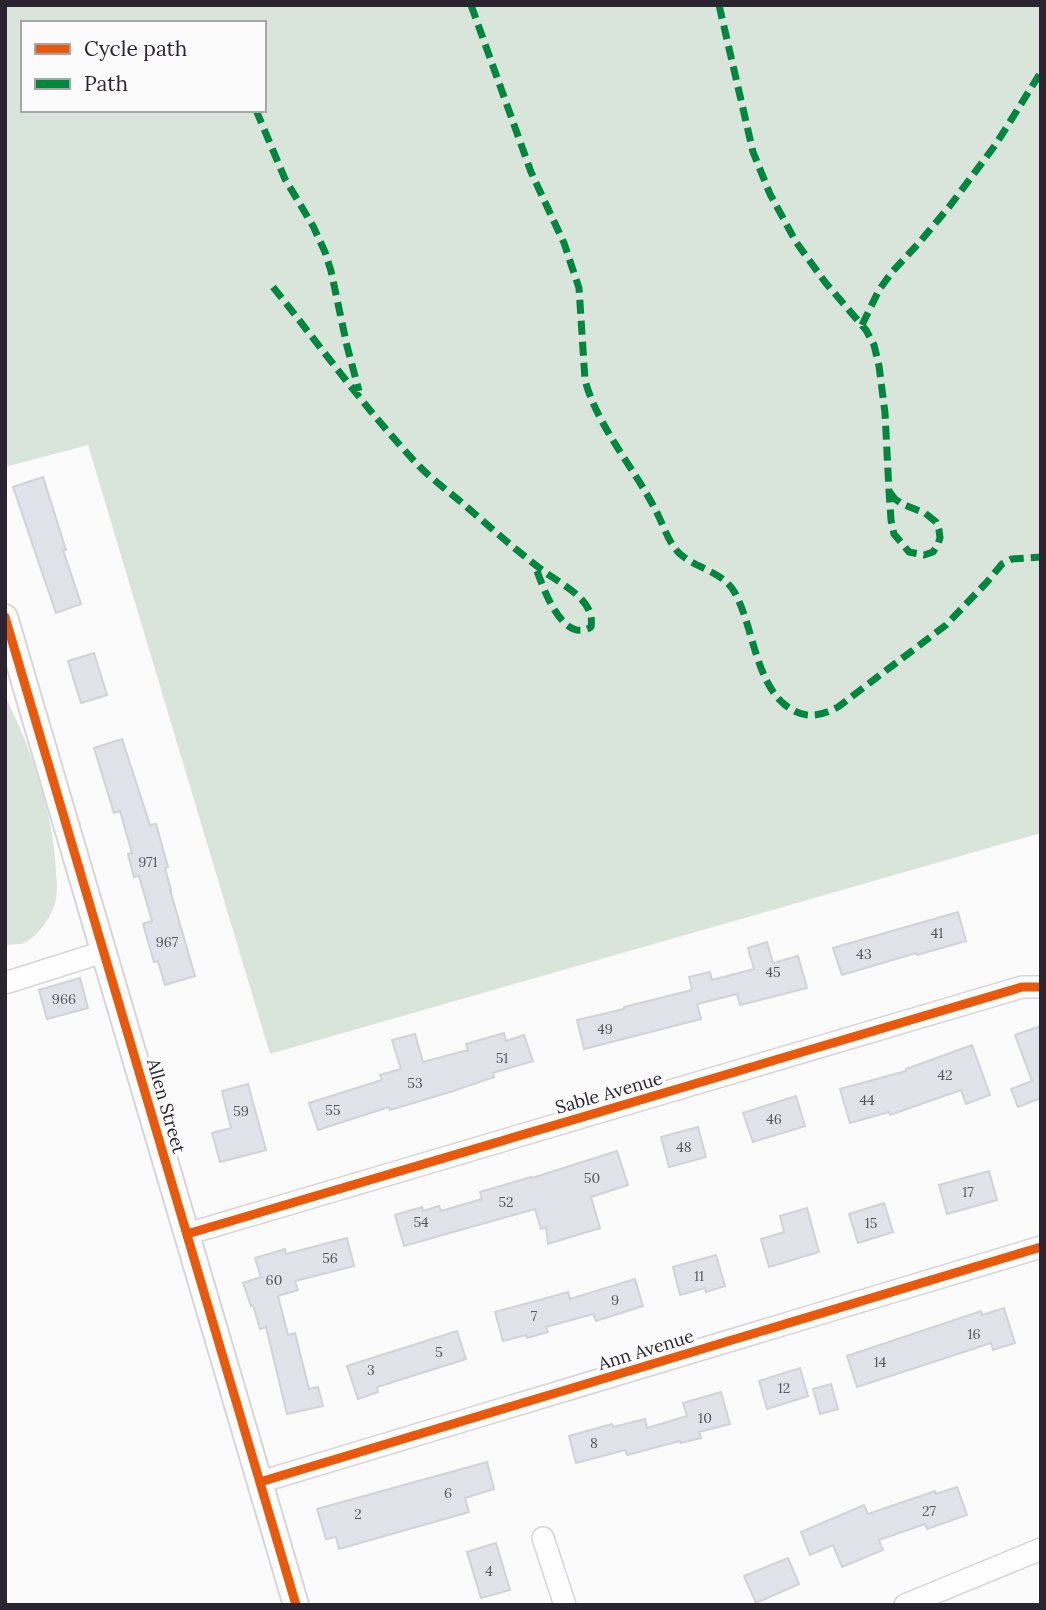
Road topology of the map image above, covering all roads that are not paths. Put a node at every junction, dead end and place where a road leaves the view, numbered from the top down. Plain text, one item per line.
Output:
1 (5, 617) edge
2 (103, 951) junction
3 (5, 983) edge
4 (1041, 987) edge
5 (187, 1234) junction
6 (1041, 1247) edge
7 (260, 1482) junction
8 (543, 1538) dead end
9 (1041, 1549) edge
10 (296, 1605) edge
11 (565, 1605) edge
12 (905, 1605) edge

1 - 2 street, Allen Street
2 - 3 street
2 - 5 street, Allen Street
4 - 5 street, Sable Avenue
5 - 7 street, Allen Street
6 - 7 street, Ann Avenue
7 - 10 street, Allen Street
8 - 11 street
9 - 12 street

